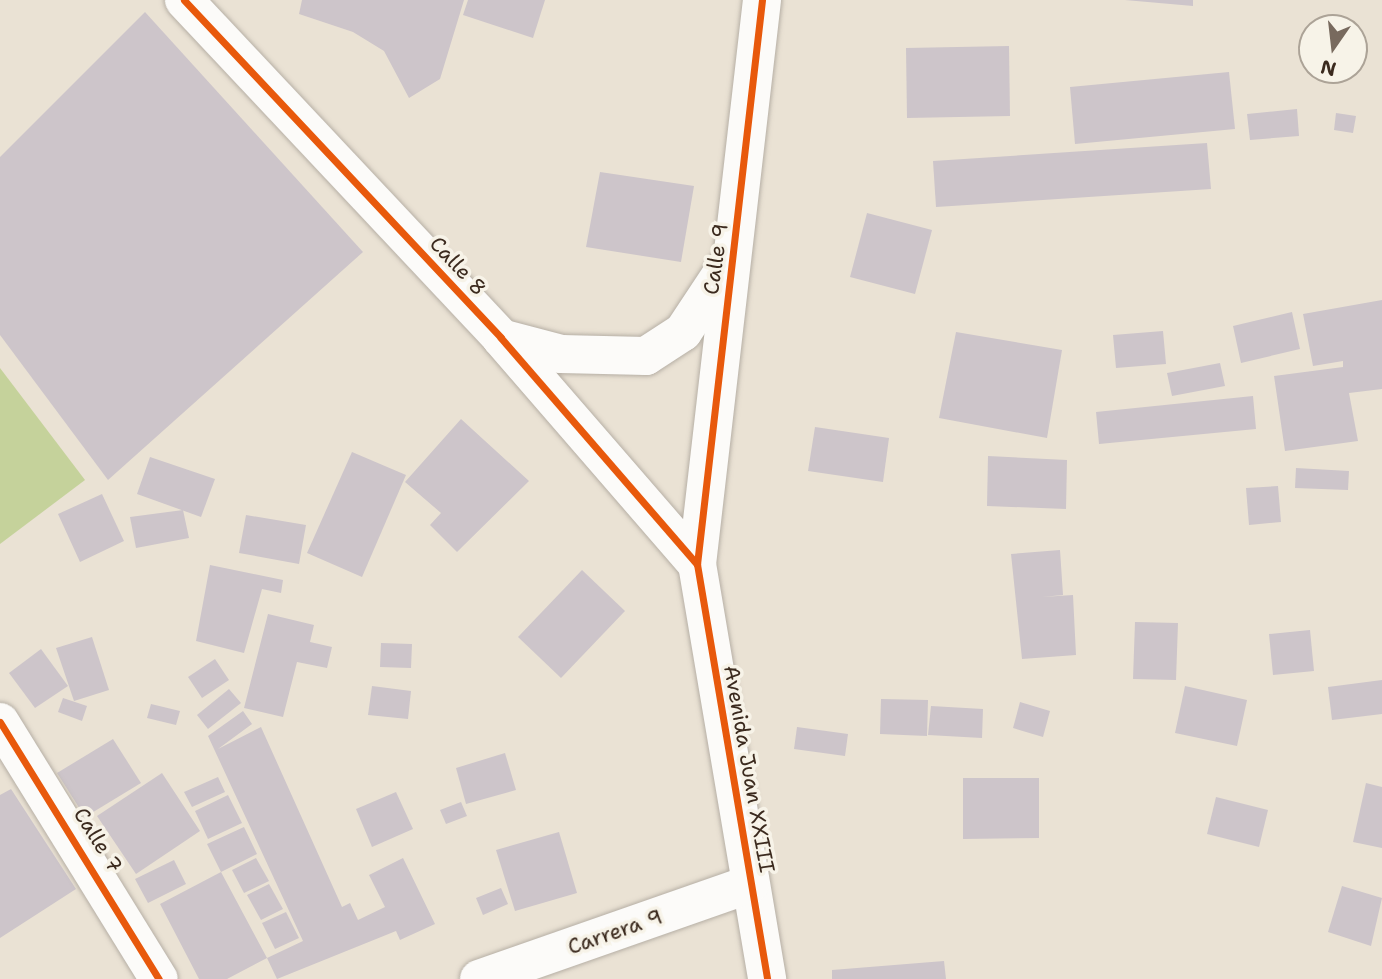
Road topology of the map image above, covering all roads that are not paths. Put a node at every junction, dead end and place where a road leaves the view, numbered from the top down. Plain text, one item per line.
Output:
1 (184, 0) edge
2 (762, 0) edge
3 (737, 246) junction
4 (501, 338) junction
5 (697, 564) junction
6 (0, 722) edge
7 (750, 884) junction
8 (159, 979) edge
9 (479, 979) edge
10 (767, 979) edge

1 - 4 street, Calle 8
2 - 3 street, Calle 9
3 - 4 street
3 - 5 street, Calle 9
4 - 5 street, Calle 8
5 - 7 street, Avenida Juan XXIII
6 - 8 street, Calle 7
7 - 9 street, Carrera 9
7 - 10 street, Avenida Juan XXIII

